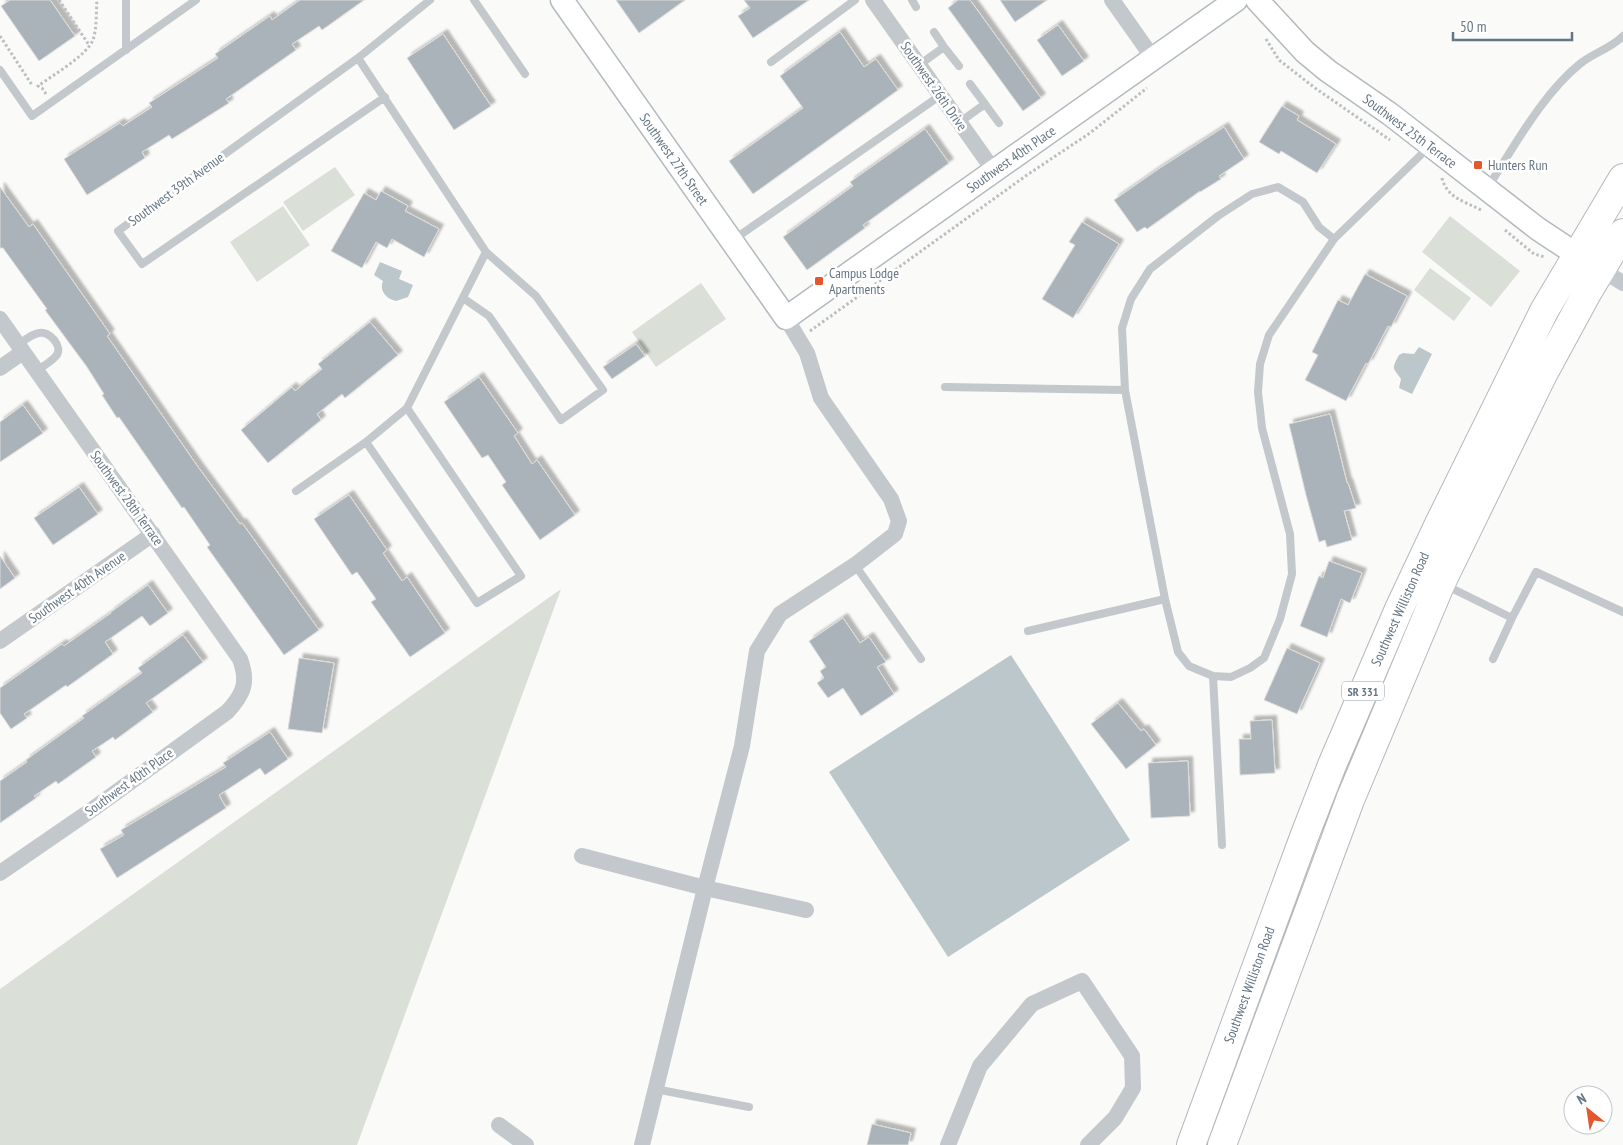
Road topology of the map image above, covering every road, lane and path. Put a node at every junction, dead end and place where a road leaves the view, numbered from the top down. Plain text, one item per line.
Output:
1 (59, 0) edge
2 (97, 0) edge
3 (126, 0) edge
4 (196, 0) edge
5 (430, 0) edge
6 (474, 0) edge
7 (855, 0) edge
8 (1112, 0) edge
9 (1236, 0) edge
10 (1257, 0) edge
11 (878, 2) edge
12 (567, 3) edge
13 (934, 32) dead end
14 (0, 36) edge
15 (1265, 36) dead end
16 (1623, 36) edge
17 (89, 45) junction
18 (944, 47) junction
19 (126, 50) junction
20 (358, 58) junction
21 (1153, 58) junction
22 (771, 62) dead end
23 (919, 65) junction
24 (959, 66) dead end
25 (0, 70) edge
26 (525, 74) dead end
27 (1152, 83) dead end
28 (970, 84) dead end
29 (32, 85) dead end
30 (941, 95) junction
31 (384, 97) junction
32 (51, 102) junction
33 (985, 104) junction
34 (960, 122) junction
35 (999, 123) dead end
36 (1392, 141) dead end
37 (1431, 145) junction
38 (994, 171) junction
39 (1441, 176) dead end
40 (1623, 178) edge
41 (1487, 188) junction
42 (1488, 215) dead end
43 (1502, 226) dead end
44 (1623, 233) edge
45 (1334, 239) junction
46 (732, 242) junction
47 (486, 252) junction
48 (1576, 255) junction
49 (1549, 260) dead end
50 (1612, 276) edge
51 (463, 298) junction
52 (786, 318) junction
53 (0, 319) edge
54 (808, 332) dead end
55 (20, 348) junction
56 (0, 368) edge
57 (36, 371) junction
58 (945, 387) dead end
59 (1126, 390) junction
60 (407, 408) junction
61 (366, 442) junction
62 (296, 491) dead end
63 (153, 534) junction
64 (855, 565) junction
65 (1441, 583) junction
66 (1165, 599) junction
67 (1623, 612) edge
68 (1512, 618) junction
69 (1028, 631) dead end
70 (0, 641) edge
71 (921, 659) dead end
72 (1493, 659) dead end
73 (1213, 676) junction
74 (245, 681) joint
75 (1222, 845) dead end
76 (582, 856) dead end
77 (0, 873) edge
78 (705, 888) junction
79 (806, 910) dead end
80 (655, 1089) junction
81 (749, 1107) dead end
82 (499, 1126) dead end
83 (526, 1145) edge
84 (642, 1145) edge
85 (948, 1145) edge
86 (1088, 1145) edge
87 (1191, 1145) edge
88 (1222, 1145) edge

1 - 17 path
2 - 17 path
3 - 19 lane
4 - 19 lane
5 - 20 lane, Southwest 39th Avenue
6 - 26 lane
7 - 22 lane
8 - 21 street
9 - 21 street, Southwest 40th Place
10 - 37 street, Southwest 25th Terrace
11 - 23 street, Southwest 26th Drive
12 - 46 street, Southwest 27th Street
13 - 18 lane
14 - 29 path
15 - 36 path
16 - 41 lane
17 - 32 path
18 - 23 lane
18 - 24 lane
19 - 32 lane
20 - 31 lane
20 - 31 lane, Southwest 39th Avenue
21 - 38 street, Southwest 40th Place
23 - 30 street, Southwest 26th Drive
25 - 32 lane
27 - 54 path
28 - 33 lane
30 - 34 street, Southwest 26th Drive
30 - 46 lane
31 - 47 lane
33 - 34 lane
33 - 35 lane
34 - 38 street, Southwest 26th Drive
37 - 41 street, Southwest 25th Terrace
37 - 45 lane
38 - 52 street, Southwest 40th Place
39 - 42 path
40 - 48 highway, Southwest Williston Road / SR 331
41 - 48 street, Southwest 25th Terrace
43 - 49 path
44 - 50 highway, Southwest Williston Road / SR 331
45 - 59 lane
45 - 73 lane
46 - 52 street, Southwest 27th Street
47 - 51 lane
47 - 51 lane
48 - 50 street, Southwest 25th Terrace
48 - 87 highway, Southwest Williston Road / SR 331
50 - 65 highway, Southwest Williston Road / SR 331
51 - 60 lane
52 - 64 street
53 - 55 street, Southwest 28th Terrace
55 - 56 street
55 - 57 street, Southwest 28th Terrace
55 - 57 lane
57 - 63 street, Southwest 28th Terrace
58 - 59 lane
59 - 66 lane
60 - 61 lane
60 - 61 lane
61 - 62 lane
63 - 70 street, Southwest 40th Avenue
63 - 74 street, Southwest 28th Terrace
64 - 71 lane
64 - 78 street
65 - 68 lane
65 - 88 highway, Southwest Williston Road / SR 331
66 - 69 lane
66 - 73 lane
67 - 68 lane
68 - 72 lane
73 - 75 lane
74 - 77 street, Southwest 40th Place
76 - 78 street
78 - 79 street
78 - 80 street
80 - 81 lane
80 - 84 street
82 - 83 street
85 - 86 street

